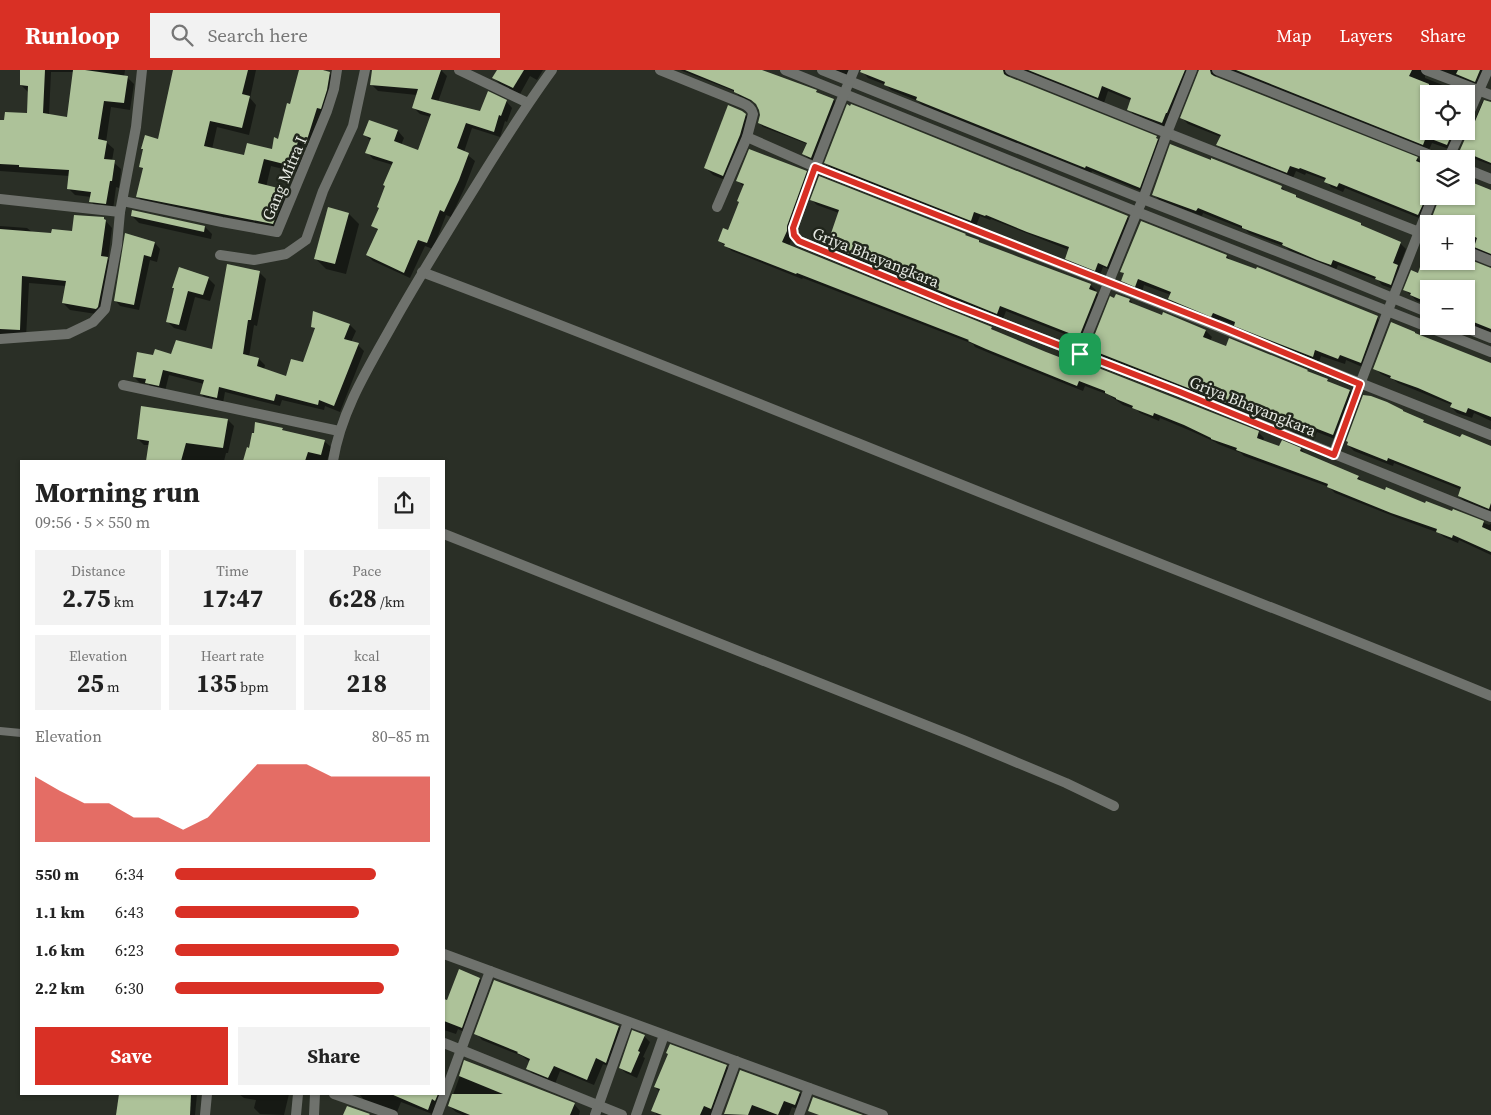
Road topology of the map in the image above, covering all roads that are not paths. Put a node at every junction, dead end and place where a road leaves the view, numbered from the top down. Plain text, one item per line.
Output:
1 (142, 70) edge
2 (337, 70) edge
3 (365, 70) edge
4 (459, 70) edge
5 (552, 70) edge
6 (660, 70) edge
7 (785, 70) edge
8 (822, 70) edge
9 (854, 70) edge
10 (1010, 70) edge
11 (1192, 70) edge
12 (1217, 70) edge
13 (1426, 70) edge
14 (1488, 70) edge
15 (847, 86) junction
16 (1479, 90) junction
17 (1491, 95) edge
18 (1475, 99) edge
19 (528, 103) junction
20 (1167, 133) junction
21 (747, 137) junction
22 (1420, 151) edge
23 (815, 167) junction
24 (1475, 173) edge
25 (1491, 179) edge
26 (0, 199) edge
27 (123, 201) junction
28 (1140, 206) junction
29 (717, 207) dead end
30 (120, 212) junction
31 (1420, 232) edge
32 (1420, 242) edge
33 (220, 255) dead end
34 (1475, 255) edge
35 (1491, 261) edge
36 (422, 272) junction
37 (1108, 282) junction
38 (1390, 304) junction
39 (1420, 311) edge
40 (1420, 318) edge
41 (1475, 332) edge
42 (1457, 335) edge
43 (1491, 338) edge
44 (0, 339) edge
45 (1491, 352) edge
46 (1080, 354) junction
47 (1360, 384) junction
48 (123, 385) dead end
49 (339, 431) junction
50 (1491, 435) edge
51 (1334, 455) junction
52 (332, 460) edge
53 (1491, 517) edge
54 (445, 534) edge
55 (1491, 696) edge
56 (0, 731) edge
57 (20, 733) edge
58 (1114, 806) dead end
59 (445, 954) edge
60 (490, 971) junction
61 (628, 1022) junction
62 (664, 1035) junction
63 (445, 1043) edge
64 (461, 1050) junction
65 (736, 1061) junction
66 (809, 1088) junction
67 (445, 1093) edge
68 (207, 1095) edge
69 (298, 1095) edge
70 (315, 1095) edge
71 (337, 1095) edge
72 (444, 1095) edge
73 (598, 1104) junction
74 (205, 1115) edge
75 (296, 1115) edge
76 (314, 1115) edge
77 (393, 1115) edge
78 (437, 1115) edge
79 (595, 1115) edge
80 (622, 1115) edge
81 (636, 1115) edge
82 (716, 1115) edge
83 (799, 1115) edge
84 (883, 1115) edge

1 - 27 street
2 - 27 street, Gang Mitra I
3 - 33 street
4 - 19 street
5 - 19 street
6 - 21 street
7 - 15 street
8 - 15 street
9 - 15 street, Griya Bhayangkara
10 - 20 street
11 - 20 street
12 - 22 street
13 - 16 street
14 - 16 street
15 - 23 street, Griya Bhayangkara
15 - 28 street
16 - 17 street
16 - 18 street
19 - 36 street
20 - 28 street
20 - 31 street
21 - 23 street
21 - 29 street
23 - 37 street
23 - 46 street, Griya Bhayangkara
24 - 25 street
26 - 30 street
27 - 30 street
28 - 37 street
28 - 38 street
28 - 38 street
30 - 44 street
32 - 38 street
34 - 35 street
36 - 49 street
36 - 55 street
37 - 46 street
37 - 47 street
38 - 39 street
38 - 40 street
38 - 47 street
41 - 43 street
42 - 45 street
46 - 51 street, Griya Bhayangkara
47 - 50 street
47 - 51 street
48 - 49 street
49 - 52 street
51 - 53 street, Griya Bhayangkara
54 - 58 street
56 - 57 lane
59 - 60 street
60 - 61 street
60 - 64 street
61 - 62 street
61 - 73 street
62 - 65 street
62 - 81 street
63 - 64 street
64 - 67 street
64 - 73 street
65 - 66 street
65 - 82 street
66 - 83 street
66 - 84 street
68 - 74 street
69 - 75 street
70 - 76 street
71 - 77 street
72 - 78 street
73 - 79 street
73 - 80 street

